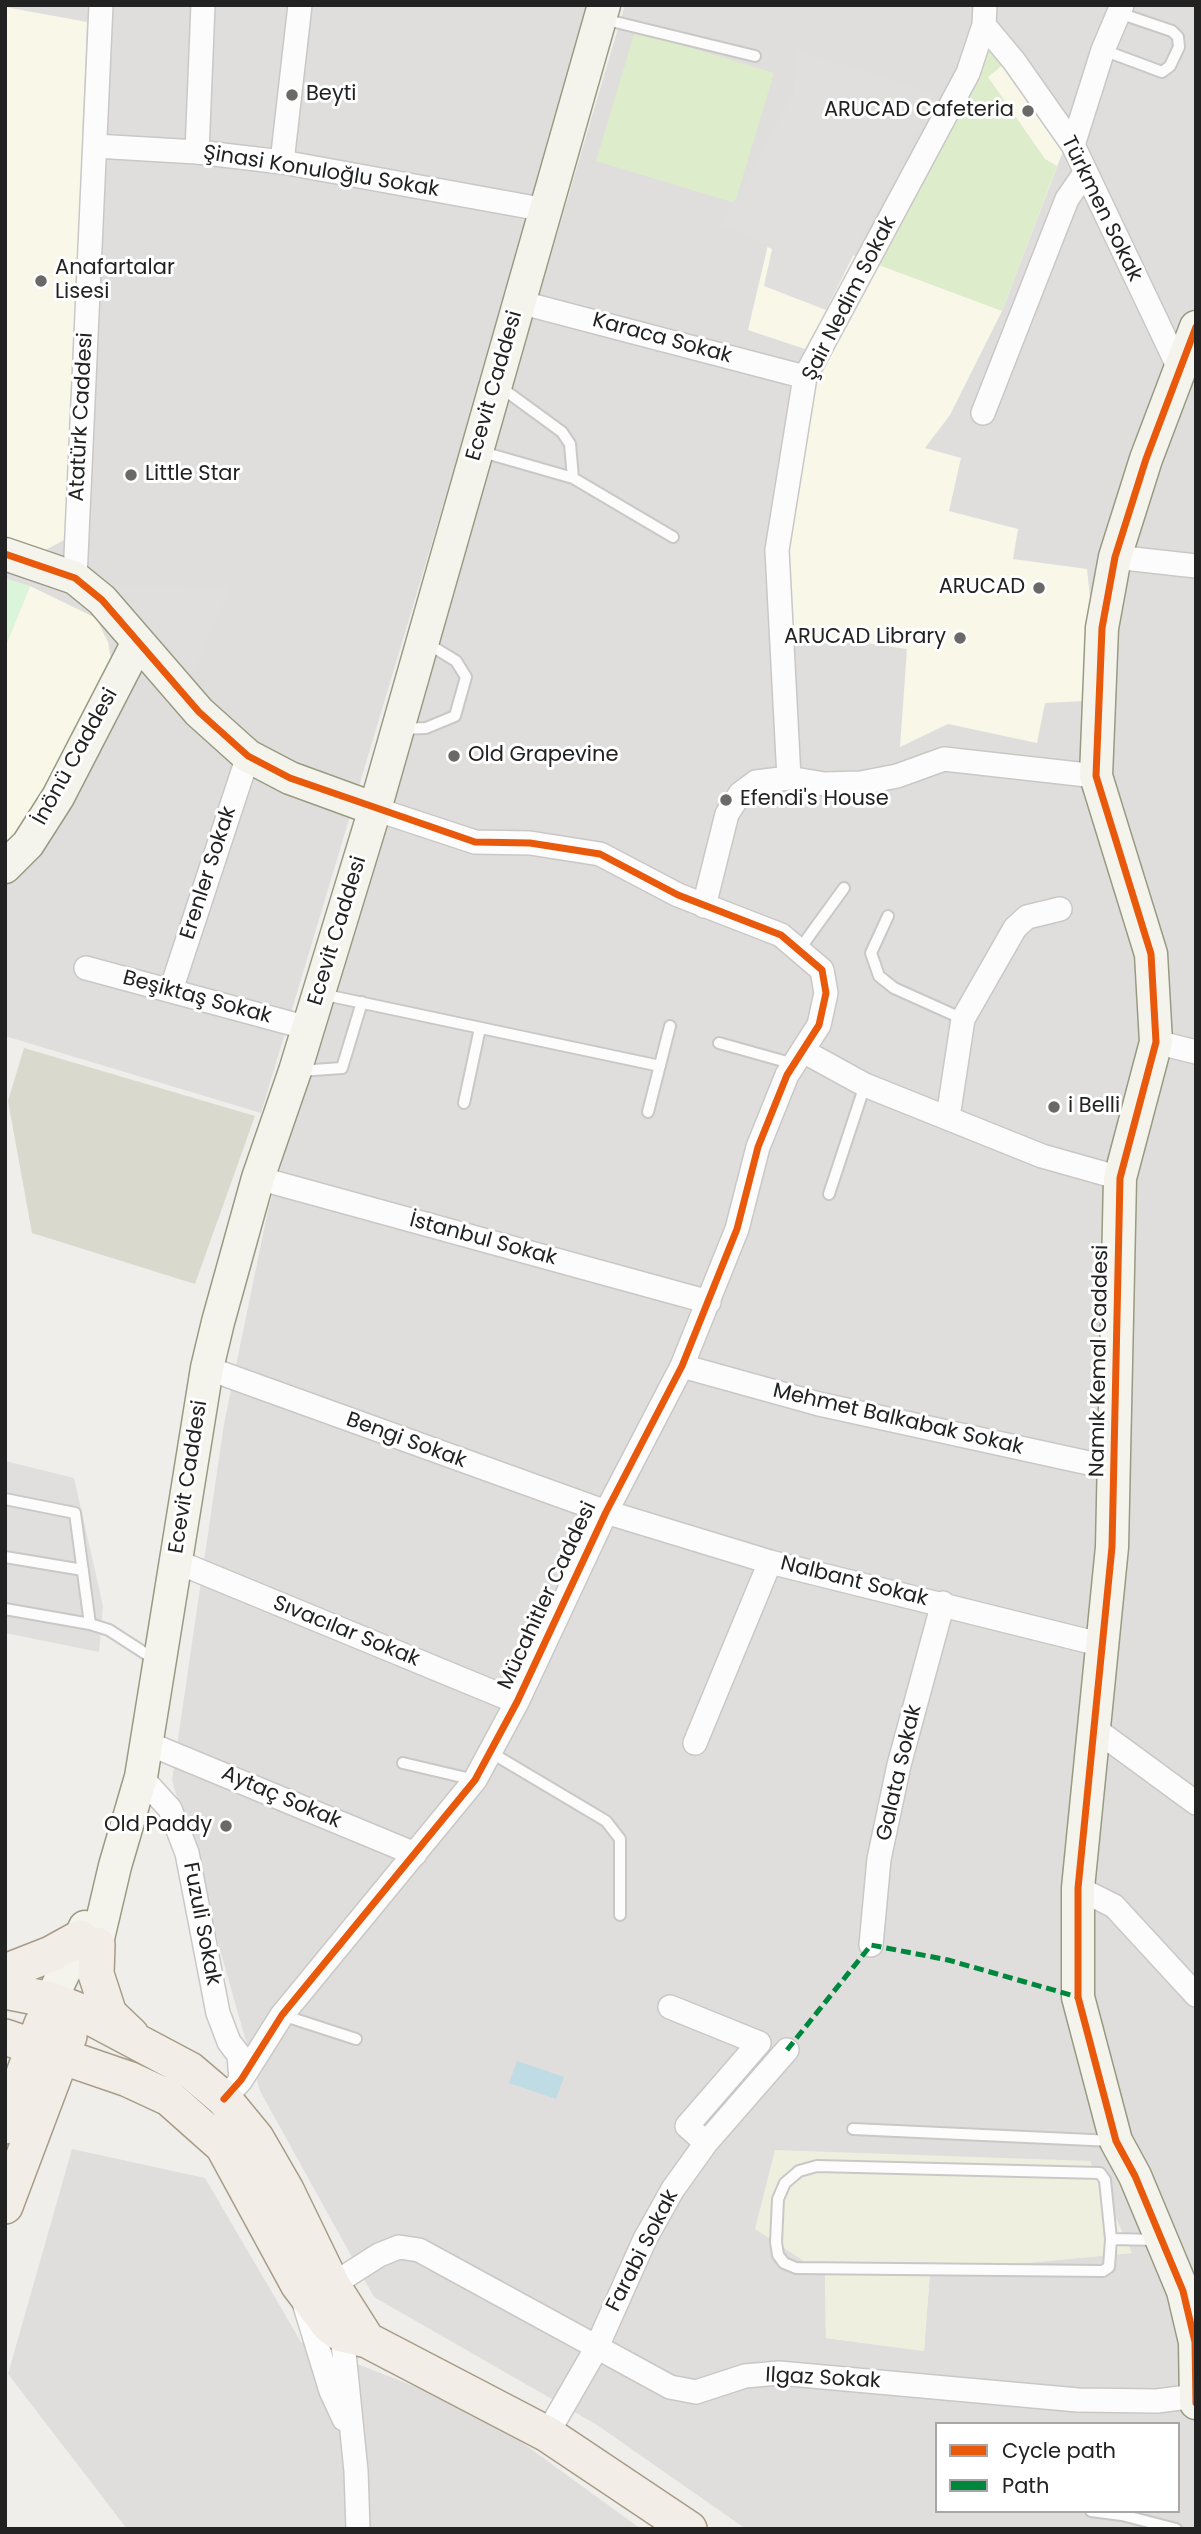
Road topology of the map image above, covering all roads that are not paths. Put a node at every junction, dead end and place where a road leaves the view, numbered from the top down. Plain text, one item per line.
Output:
1 (101, 5) edge
2 (203, 5) edge
3 (300, 5) edge
4 (1121, 9) edge
5 (602, 12) edge
6 (984, 15) edge
7 (1103, 50) junction
8 (755, 56) dead end
9 (1073, 145) junction
10 (95, 146) junction
11 (197, 152) junction
12 (282, 162) junction
13 (1085, 173) junction
14 (546, 210) junction
15 (519, 302) junction
16 (1196, 327) edge
17 (1179, 368) junction
18 (806, 377) junction
19 (496, 384) junction
20 (984, 413) dead end
21 (477, 451) junction
22 (573, 478) junction
23 (673, 537) dead end
24 (5, 554) edge
25 (1115, 557) junction
26 (1196, 566) edge
27 (75, 578) junction
28 (423, 641) junction
29 (138, 642) junction
30 (397, 729) junction
31 (248, 756) junction
32 (1096, 776) junction
33 (789, 778) junction
34 (375, 809) junction
35 (5, 867) edge
36 (845, 888) dead end
37 (704, 906) junction
38 (1059, 909) dead end
39 (888, 916) dead end
40 (799, 950) junction
41 (86, 968) dead end
42 (171, 990) junction
43 (319, 993) junction
44 (362, 1002) junction
45 (962, 1019) junction
46 (670, 1026) dead end
47 (308, 1028) junction
48 (480, 1028) junction
49 (1156, 1042) junction
50 (719, 1043) dead end
51 (1196, 1052) edge
52 (799, 1058) junction
53 (660, 1066) junction
54 (295, 1071) junction
55 (865, 1086) junction
56 (464, 1104) dead end
57 (648, 1112) dead end
58 (948, 1117) junction
59 (258, 1178) junction
60 (1120, 1178) junction
61 (829, 1194) dead end
62 (709, 1302) junction
63 (682, 1366) junction
64 (206, 1368) junction
65 (1116, 1469) junction
66 (5, 1499) edge
67 (606, 1512) junction
68 (5, 1558) edge
69 (175, 1561) junction
70 (771, 1562) junction
71 (83, 1570) junction
72 (943, 1604) junction
73 (5, 1609) edge
74 (89, 1624) junction
75 (1103, 1645) junction
76 (160, 1662) junction
77 (517, 1702) junction
78 (1095, 1729) junction
79 (148, 1743) junction
80 (695, 1743) dead end
81 (490, 1752) junction
82 (403, 1763) dead end
83 (141, 1777) junction
84 (475, 1780) junction
85 (1196, 1803) edge
86 (415, 1854) junction
87 (1078, 1888) junction
88 (620, 1915) dead end
89 (88, 1942) junction
90 (871, 1945) dead end
91 (5, 1972) edge
92 (5, 1991) edge
93 (1196, 1995) edge
94 (65, 2006) junction
95 (670, 2007) dead end
96 (282, 2015) junction
97 (356, 2039) dead end
98 (141, 2043) junction
99 (787, 2050) dead end
100 (29, 2060) edge
101 (233, 2089) junction
102 (5, 2126) edge
103 (853, 2129) dead end
104 (1116, 2141) junction
105 (706, 2143) junction
106 (5, 2206) edge
107 (1111, 2238) junction
108 (1161, 2240) junction
109 (323, 2289) junction
110 (354, 2337) junction
111 (596, 2348) junction
112 (1195, 2399) edge
113 (351, 2434) junction
114 (547, 2434) junction
115 (1106, 2513) edge
116 (358, 2529) edge
117 (689, 2529) edge
118 (1176, 2529) edge

1 - 10 street, Atatürk Caddesi
2 - 11 street
3 - 12 street
4 - 7 street
4 - 7 lane
5 - 8 lane
5 - 14 street, Ecevit Caddesi
6 - 9 street, Türkmen Sokak
6 - 18 street, Şair Nedim Sokak
7 - 9 street
9 - 13 street, Türkmen Sokak
10 - 11 street, Şinasi Konuloğlu Sokak
10 - 27 street, Atatürk Caddesi
11 - 12 street, Şinasi Konuloğlu Sokak
12 - 14 street, Şinasi Konuloğlu Sokak
13 - 17 street, Türkmen Sokak
13 - 20 street
14 - 15 street, Ecevit Caddesi
15 - 18 street, Karaca Sokak
15 - 19 street, Ecevit Caddesi
16 - 17 street, Namık Kemal Caddesi
17 - 25 street, Namık Kemal Caddesi
18 - 33 street, Şair Nedim Sokak
19 - 21 street, Ecevit Caddesi
19 - 22 lane
21 - 22 lane
21 - 28 street, Ecevit Caddesi
22 - 23 lane
24 - 27 street
25 - 26 street
25 - 32 street, Namık Kemal Caddesi
27 - 29 street
28 - 30 street, Ecevit Caddesi
28 - 30 lane
29 - 31 street
29 - 35 street, İnönü Caddesi
30 - 34 street, Ecevit Caddesi
31 - 34 street
31 - 42 street, Erenler Sokak
32 - 33 street
32 - 49 street, Namık Kemal Caddesi
33 - 37 street
34 - 37 street, Mücahitler Caddesi
34 - 43 street, Ecevit Caddesi
36 - 40 lane
37 - 40 street, Mücahitler Caddesi
38 - 45 street
39 - 45 lane
40 - 52 street, Mücahitler Caddesi
41 - 42 street, Beşiktaş Sokak
42 - 47 street, Beşiktaş Sokak
43 - 44 lane
43 - 47 street, Ecevit Caddesi
44 - 48 lane
44 - 54 lane
45 - 58 street
46 - 53 lane
47 - 54 street, Ecevit Caddesi
48 - 53 lane
48 - 56 lane
49 - 51 street
49 - 60 street, Namık Kemal Caddesi
50 - 52 lane
52 - 55 street
52 - 62 street, Mücahitler Caddesi
53 - 57 lane
54 - 59 street, Ecevit Caddesi
55 - 58 street
55 - 61 lane
58 - 60 street
59 - 62 street, İstanbul Sokak
59 - 64 street, Ecevit Caddesi
60 - 65 street, Namık Kemal Caddesi
62 - 63 street, Mücahitler Caddesi
63 - 65 street, Mehmet Balkabak Sokak
63 - 67 street, Mücahitler Caddesi
64 - 67 street, Bengi Sokak
64 - 69 street, Ecevit Caddesi
65 - 75 street, Namık Kemal Caddesi
66 - 71 lane
67 - 70 street, Nalbant Sokak
67 - 77 street, Mücahitler Caddesi
68 - 71 lane
69 - 76 street, Ecevit Caddesi
69 - 77 street, Sıvacılar Sokak
70 - 72 street, Nalbant Sokak
70 - 80 street
71 - 74 lane
72 - 75 street, Nalbant Sokak
72 - 90 street, Galata Sokak
73 - 74 lane
74 - 76 lane
75 - 78 street, Namık Kemal Caddesi
76 - 79 street, Ecevit Caddesi
77 - 81 street, Mücahitler Caddesi
78 - 85 street
78 - 87 street, Namık Kemal Caddesi
79 - 83 street, Ecevit Caddesi
79 - 86 street, Aytaç Sokak
81 - 84 street, Mücahitler Caddesi
81 - 88 lane
82 - 84 lane
83 - 89 street, Ecevit Caddesi
83 - 101 street, Fuzuli Sokak
84 - 86 street, Mücahitler Caddesi
86 - 96 street, Mücahitler Caddesi
87 - 93 street
87 - 104 street, Namık Kemal Caddesi
89 - 91 main road
89 - 94 street, Ecevit Caddesi
89 - 98 main road
92 - 94 main road
94 - 98 main road
94 - 100 main road
95 - 105 street
96 - 97 lane
96 - 101 street, Mücahitler Caddesi
98 - 101 main road
99 - 105 street, Farabi Sokak
100 - 102 main road
100 - 106 main road
100 - 109 main road
101 - 109 main road
103 - 104 lane
104 - 108 street, Namık Kemal Caddesi
105 - 111 street, Farabi Sokak
107 - 107 lane
107 - 108 lane
108 - 112 street, Namık Kemal Caddesi
109 - 110 main road
109 - 111 street, Ilgaz Sokak
109 - 113 street
110 - 113 street
110 - 114 main road
111 - 112 street, Ilgaz Sokak
111 - 114 street, Farabi Sokak
113 - 116 street
114 - 117 main road
115 - 118 lane

